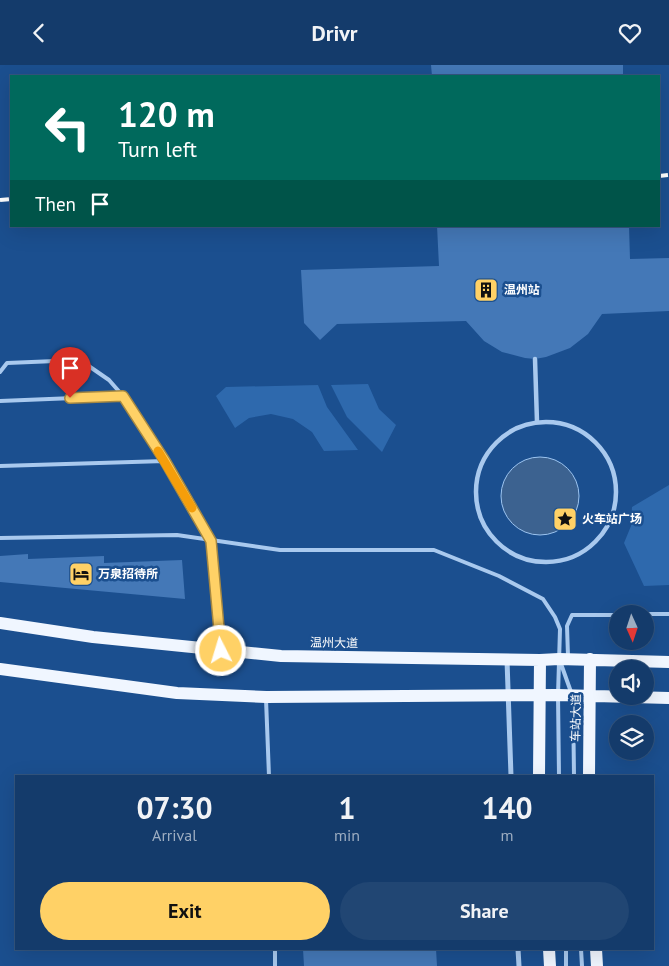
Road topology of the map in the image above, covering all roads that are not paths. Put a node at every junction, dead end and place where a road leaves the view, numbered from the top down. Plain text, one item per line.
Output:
1 (535, 359) dead end
2 (0, 372) edge
3 (123, 396) junction
4 (0, 401) edge
5 (537, 423) junction
6 (165, 461) junction
7 (0, 466) edge
8 (0, 538) edge
9 (211, 541) junction
10 (669, 614) edge
11 (609, 615) edge
12 (654, 615) edge
13 (0, 623) edge
14 (221, 651) junction
15 (564, 659) junction
16 (590, 659) junction
17 (507, 660) junction
18 (540, 660) junction
19 (669, 662) edge
20 (0, 669) edge
21 (558, 695) junction
22 (573, 696) junction
23 (590, 696) junction
24 (266, 697) junction
25 (508, 697) junction
26 (540, 697) junction
27 (669, 699) edge
28 (269, 775) edge
29 (511, 775) edge
30 (540, 775) edge
31 (559, 775) edge
32 (574, 775) edge
33 (589, 775) edge
34 (275, 950) edge
35 (518, 950) edge
36 (549, 950) edge
37 (566, 950) edge
38 (581, 950) edge
39 (596, 950) edge
40 (275, 966) edge
41 (519, 966) edge
42 (550, 966) edge
43 (566, 966) edge
44 (582, 966) edge
45 (597, 966) edge

1 - 5 street
2 - 3 lane
3 - 4 lane
3 - 6 lane
5 - 5 street
6 - 7 lane
6 - 9 lane
8 - 9 lane
9 - 14 lane
9 - 15 lane
10 - 12 lane
11 - 15 lane
13 - 14 main road, 温州大道
14 - 17 main road, 温州大道
15 - 16 main road, 温州大道
15 - 18 main road, 温州大道
15 - 21 lane
15 - 22 lane
16 - 19 main road, 温州大道
16 - 23 main road, 车站大道
17 - 18 main road, 温州大道
17 - 25 street
18 - 26 main road
20 - 24 main road
21 - 22 main road
21 - 26 main road
21 - 31 lane
22 - 23 main road
22 - 32 lane
23 - 27 main road
23 - 33 main road, 车站大道
24 - 25 main road
24 - 28 lane
25 - 26 main road
25 - 29 street
26 - 30 main road
34 - 40 lane
35 - 41 street
36 - 42 main road
37 - 43 lane
38 - 44 lane
39 - 45 main road

